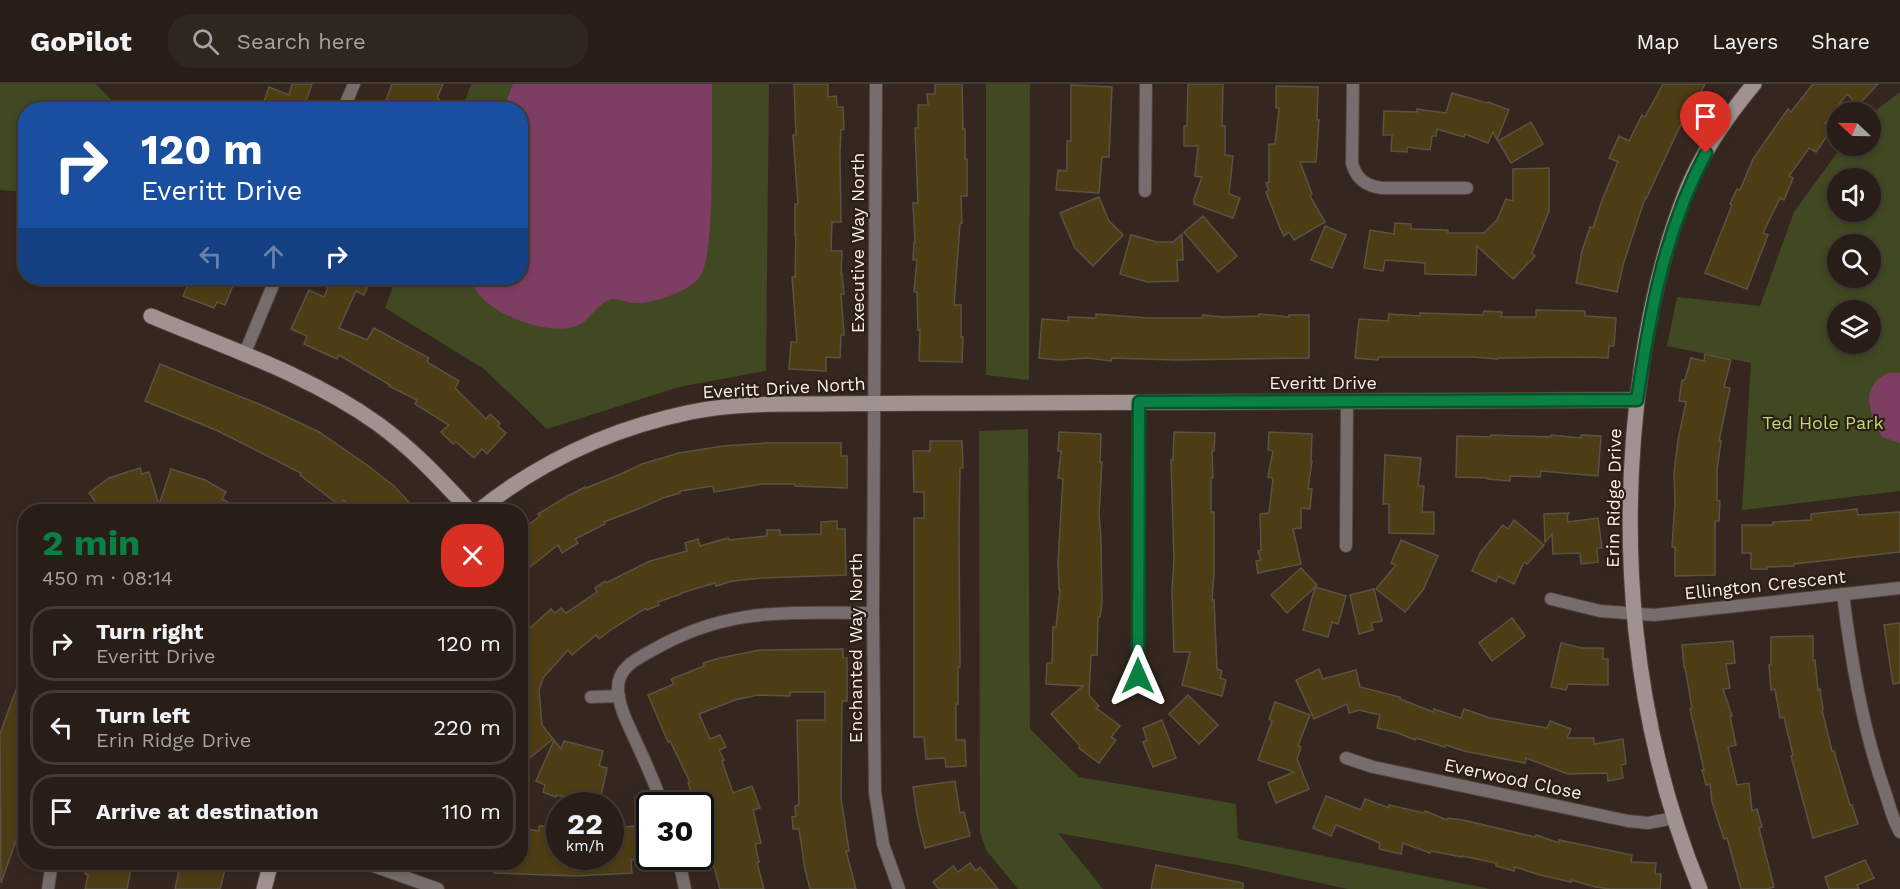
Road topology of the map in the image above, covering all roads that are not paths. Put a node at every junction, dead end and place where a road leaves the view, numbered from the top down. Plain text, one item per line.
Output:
1 (354, 84) edge
2 (876, 84) edge
3 (1146, 84) edge
4 (1353, 84) edge
5 (1754, 84) edge
6 (346, 102) edge
7 (1467, 188) dead end
8 (1145, 191) dead end
9 (273, 285) edge
10 (151, 316) dead end
11 (244, 355) junction
12 (1637, 400) junction
13 (1139, 402) junction
14 (875, 403) junction
15 (1010, 403) joint
16 (1347, 403) junction
17 (464, 504) edge
18 (488, 504) edge
19 (1346, 546) dead end
20 (1900, 588) edge
21 (1843, 594) junction
22 (1551, 599) dead end
23 (873, 613) junction
24 (1634, 615) junction
25 (1138, 676) dead end
26 (619, 696) junction
27 (591, 697) dead end
28 (1346, 758) dead end
29 (657, 792) edge
30 (1674, 818) junction
31 (1900, 832) edge
32 (51, 870) edge
33 (269, 870) edge
34 (385, 870) edge
35 (681, 870) edge
36 (48, 889) edge
37 (264, 889) edge
38 (438, 889) edge
39 (686, 889) edge
40 (899, 889) edge
41 (1700, 889) edge

1 - 6 street
2 - 14 street, Executive Way North
3 - 8 street
4 - 7 street
5 - 12 street, Erin Ridge Drive
9 - 11 street
10 - 11 street
11 - 17 street
12 - 16 street, Everitt Drive
12 - 24 street, Erin Ridge Drive
13 - 15 street, Everitt Drive
13 - 16 street, Everitt Drive
13 - 25 street
14 - 15 street, Everitt Drive North
14 - 18 street, Everitt Drive North
14 - 23 street, Enchanted Way North
16 - 19 street
20 - 21 street, Ellington Crescent
21 - 24 street, Ellington Crescent
21 - 31 street
22 - 24 street
23 - 26 street
23 - 40 street, Enchanted Way North
24 - 30 street, Erin Ridge Drive
26 - 27 street
26 - 29 street
28 - 30 street, Everwood Close
30 - 41 street, Erin Ridge Drive
32 - 36 street
33 - 37 street
34 - 38 street
35 - 39 street

